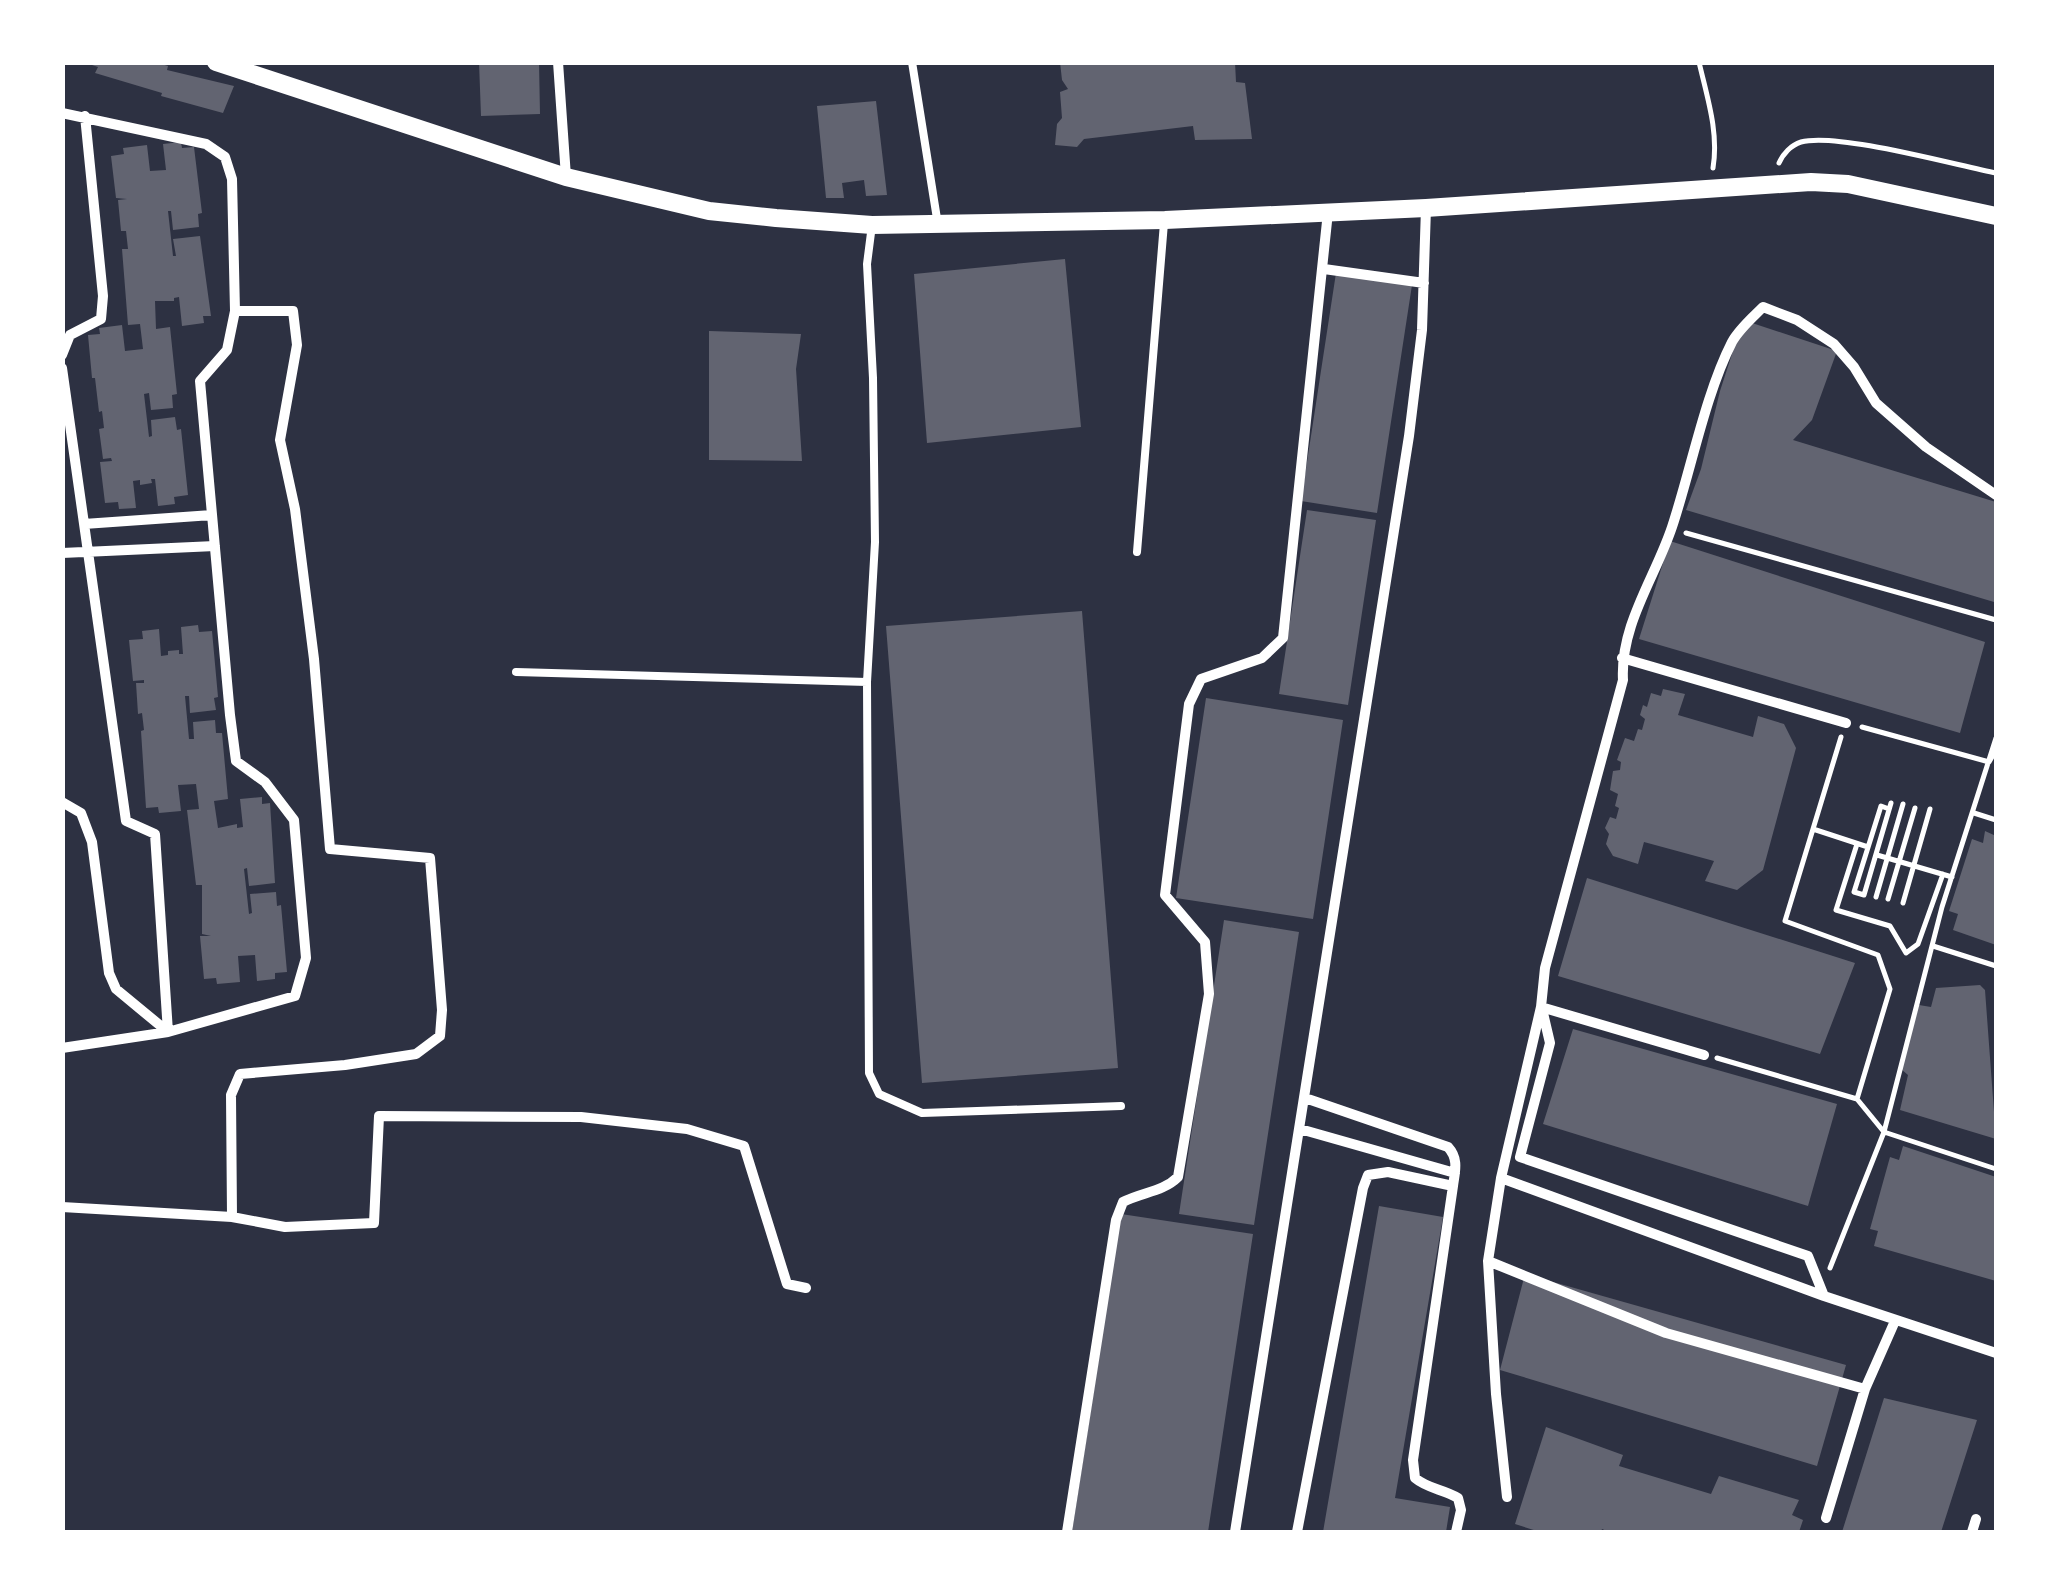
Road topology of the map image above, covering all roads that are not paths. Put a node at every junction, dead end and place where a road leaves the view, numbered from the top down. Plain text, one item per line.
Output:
1 (216, 62) edge
2 (558, 62) edge
3 (912, 62) edge
4 (62, 113) edge
5 (85, 116) junction
6 (566, 177) junction
7 (1426, 208) junction
8 (1328, 212) junction
9 (1996, 216) edge
10 (1165, 220) junction
11 (938, 224) junction
12 (872, 225) junction
13 (1324, 269) junction
14 (1424, 283) junction
15 (235, 310) junction
16 (62, 355) edge
17 (62, 368) edge
18 (1996, 495) edge
19 (212, 515) junction
20 (84, 524) junction
21 (215, 546) junction
22 (88, 552) junction
23 (1137, 552) dead end
24 (62, 553) edge
25 (1622, 658) junction
26 (516, 672) dead end
27 (867, 682) junction
28 (1846, 723) road end
29 (62, 802) edge
30 (1541, 1007) junction
31 (168, 1032) junction
32 (62, 1048) edge
33 (1704, 1055) road end
34 (1305, 1098) junction
35 (1122, 1106) dead end
36 (1300, 1128) junction
37 (1455, 1173) junction
38 (1500, 1178) junction
39 (1453, 1186) junction
40 (62, 1208) edge
41 (232, 1216) junction
42 (1488, 1261) junction
43 (806, 1288) dead end
44 (1824, 1296) junction
45 (1895, 1321) junction
46 (1996, 1353) edge
47 (1865, 1389) junction
48 (1508, 1496) dead end
49 (1826, 1518) dead end
50 (1976, 1519) dead end
51 (1068, 1532) edge
52 (1235, 1532) edge
53 (1296, 1532) edge
54 (1456, 1532) edge
55 (1972, 1532) edge

1 - 6 street
2 - 6 street
3 - 11 lane
4 - 5 street
5 - 15 street
5 - 16 street
6 - 12 street
7 - 8 street
7 - 9 street
7 - 14 street
8 - 10 street
8 - 13 street
10 - 11 street
10 - 23 lane
11 - 12 street
12 - 27 lane
13 - 14 street
13 - 51 street
14 - 34 street
15 - 19 street
15 - 41 street
17 - 20 street
18 - 25 street
19 - 20 street
19 - 21 street
20 - 22 street
21 - 22 street
21 - 31 street
22 - 24 street
22 - 31 street
25 - 28 street
25 - 30 street
26 - 27 lane
27 - 35 lane
29 - 31 street
30 - 33 street
30 - 38 street
30 - 44 street
31 - 32 street
34 - 36 street
34 - 37 street
36 - 37 street
36 - 52 street
37 - 39 street
38 - 42 street
38 - 44 street
39 - 53 street
39 - 54 street
40 - 41 street
41 - 43 street
42 - 47 street
42 - 48 street
44 - 45 street
45 - 46 street
45 - 47 street
47 - 49 street
50 - 55 street

